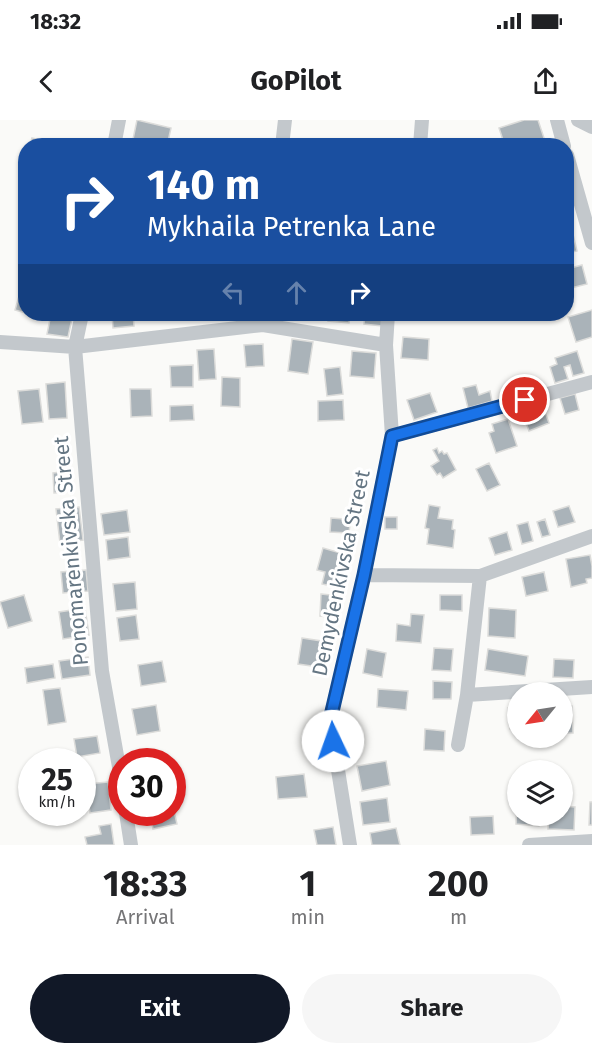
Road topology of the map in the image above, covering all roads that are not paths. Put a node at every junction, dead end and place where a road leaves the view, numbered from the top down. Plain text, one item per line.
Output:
1 (119, 120) edge
2 (285, 120) edge
3 (422, 120) edge
4 (557, 120) edge
5 (578, 120) edge
6 (592, 127) edge
7 (116, 138) edge
8 (283, 138) edge
9 (421, 138) edge
10 (562, 138) edge
11 (574, 180) edge
12 (592, 243) edge
13 (81, 321) edge
14 (250, 321) edge
15 (273, 321) edge
16 (388, 321) edge
17 (0, 342) edge
18 (386, 345) junction
19 (75, 347) junction
20 (592, 382) edge
21 (392, 436) junction
22 (592, 536) edge
23 (364, 575) junction
24 (480, 576) junction
25 (592, 687) edge
26 (467, 695) junction
27 (458, 745) dead end
28 (116, 748) edge
29 (128, 826) edge
30 (592, 841) edge
31 (130, 845) edge
32 (350, 845) edge
33 (529, 845) edge

1 - 7 street
2 - 8 street
3 - 9 street
4 - 10 street
5 - 6 street
11 - 12 street
13 - 19 street, Ponomarenkivska Street
14 - 19 street
15 - 18 street
16 - 18 street, Demydenkivska Street
17 - 19 street
18 - 21 street, Demydenkivska Street
19 - 28 street, Ponomarenkivska Street
20 - 21 street
21 - 23 street, Demydenkivska Street
22 - 24 street
23 - 24 street
23 - 32 street, Demydenkivska Street
24 - 26 street
25 - 26 street
26 - 27 street
29 - 31 street
30 - 33 street

